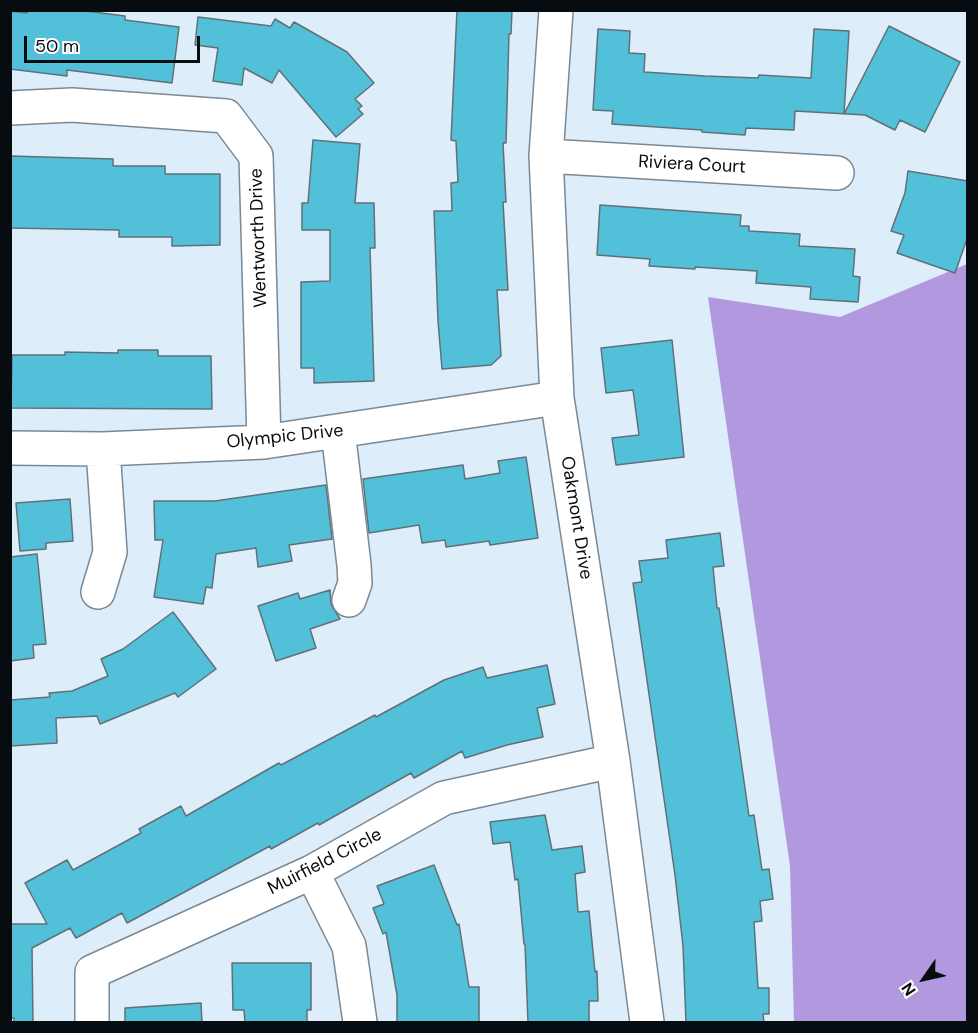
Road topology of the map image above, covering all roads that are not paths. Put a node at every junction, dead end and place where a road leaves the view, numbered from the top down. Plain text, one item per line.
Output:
1 (556, 10) edge
2 (10, 108) edge
3 (546, 156) junction
4 (837, 173) dead end
5 (557, 398) junction
6 (338, 431) junction
7 (264, 442) junction
8 (10, 448) edge
9 (103, 448) junction
10 (98, 592) dead end
11 (349, 600) dead end
12 (613, 761) junction
13 (312, 872) junction
14 (92, 1023) edge
15 (360, 1023) edge
16 (647, 1023) edge

1 - 3 street, Oakmont Drive
2 - 7 street, Wentworth Drive
3 - 4 street, Riviera Court
3 - 5 street, Oakmont Drive
5 - 6 street, Olympic Drive
5 - 12 street, Oakmont Drive
6 - 7 street, Olympic Drive
6 - 11 street
7 - 9 street, Olympic Drive
8 - 9 street, Olympic Drive
9 - 10 street
12 - 13 street, Muirfield Circle
12 - 16 street, Oakmont Drive
13 - 14 street, Muirfield Circle
13 - 15 street

